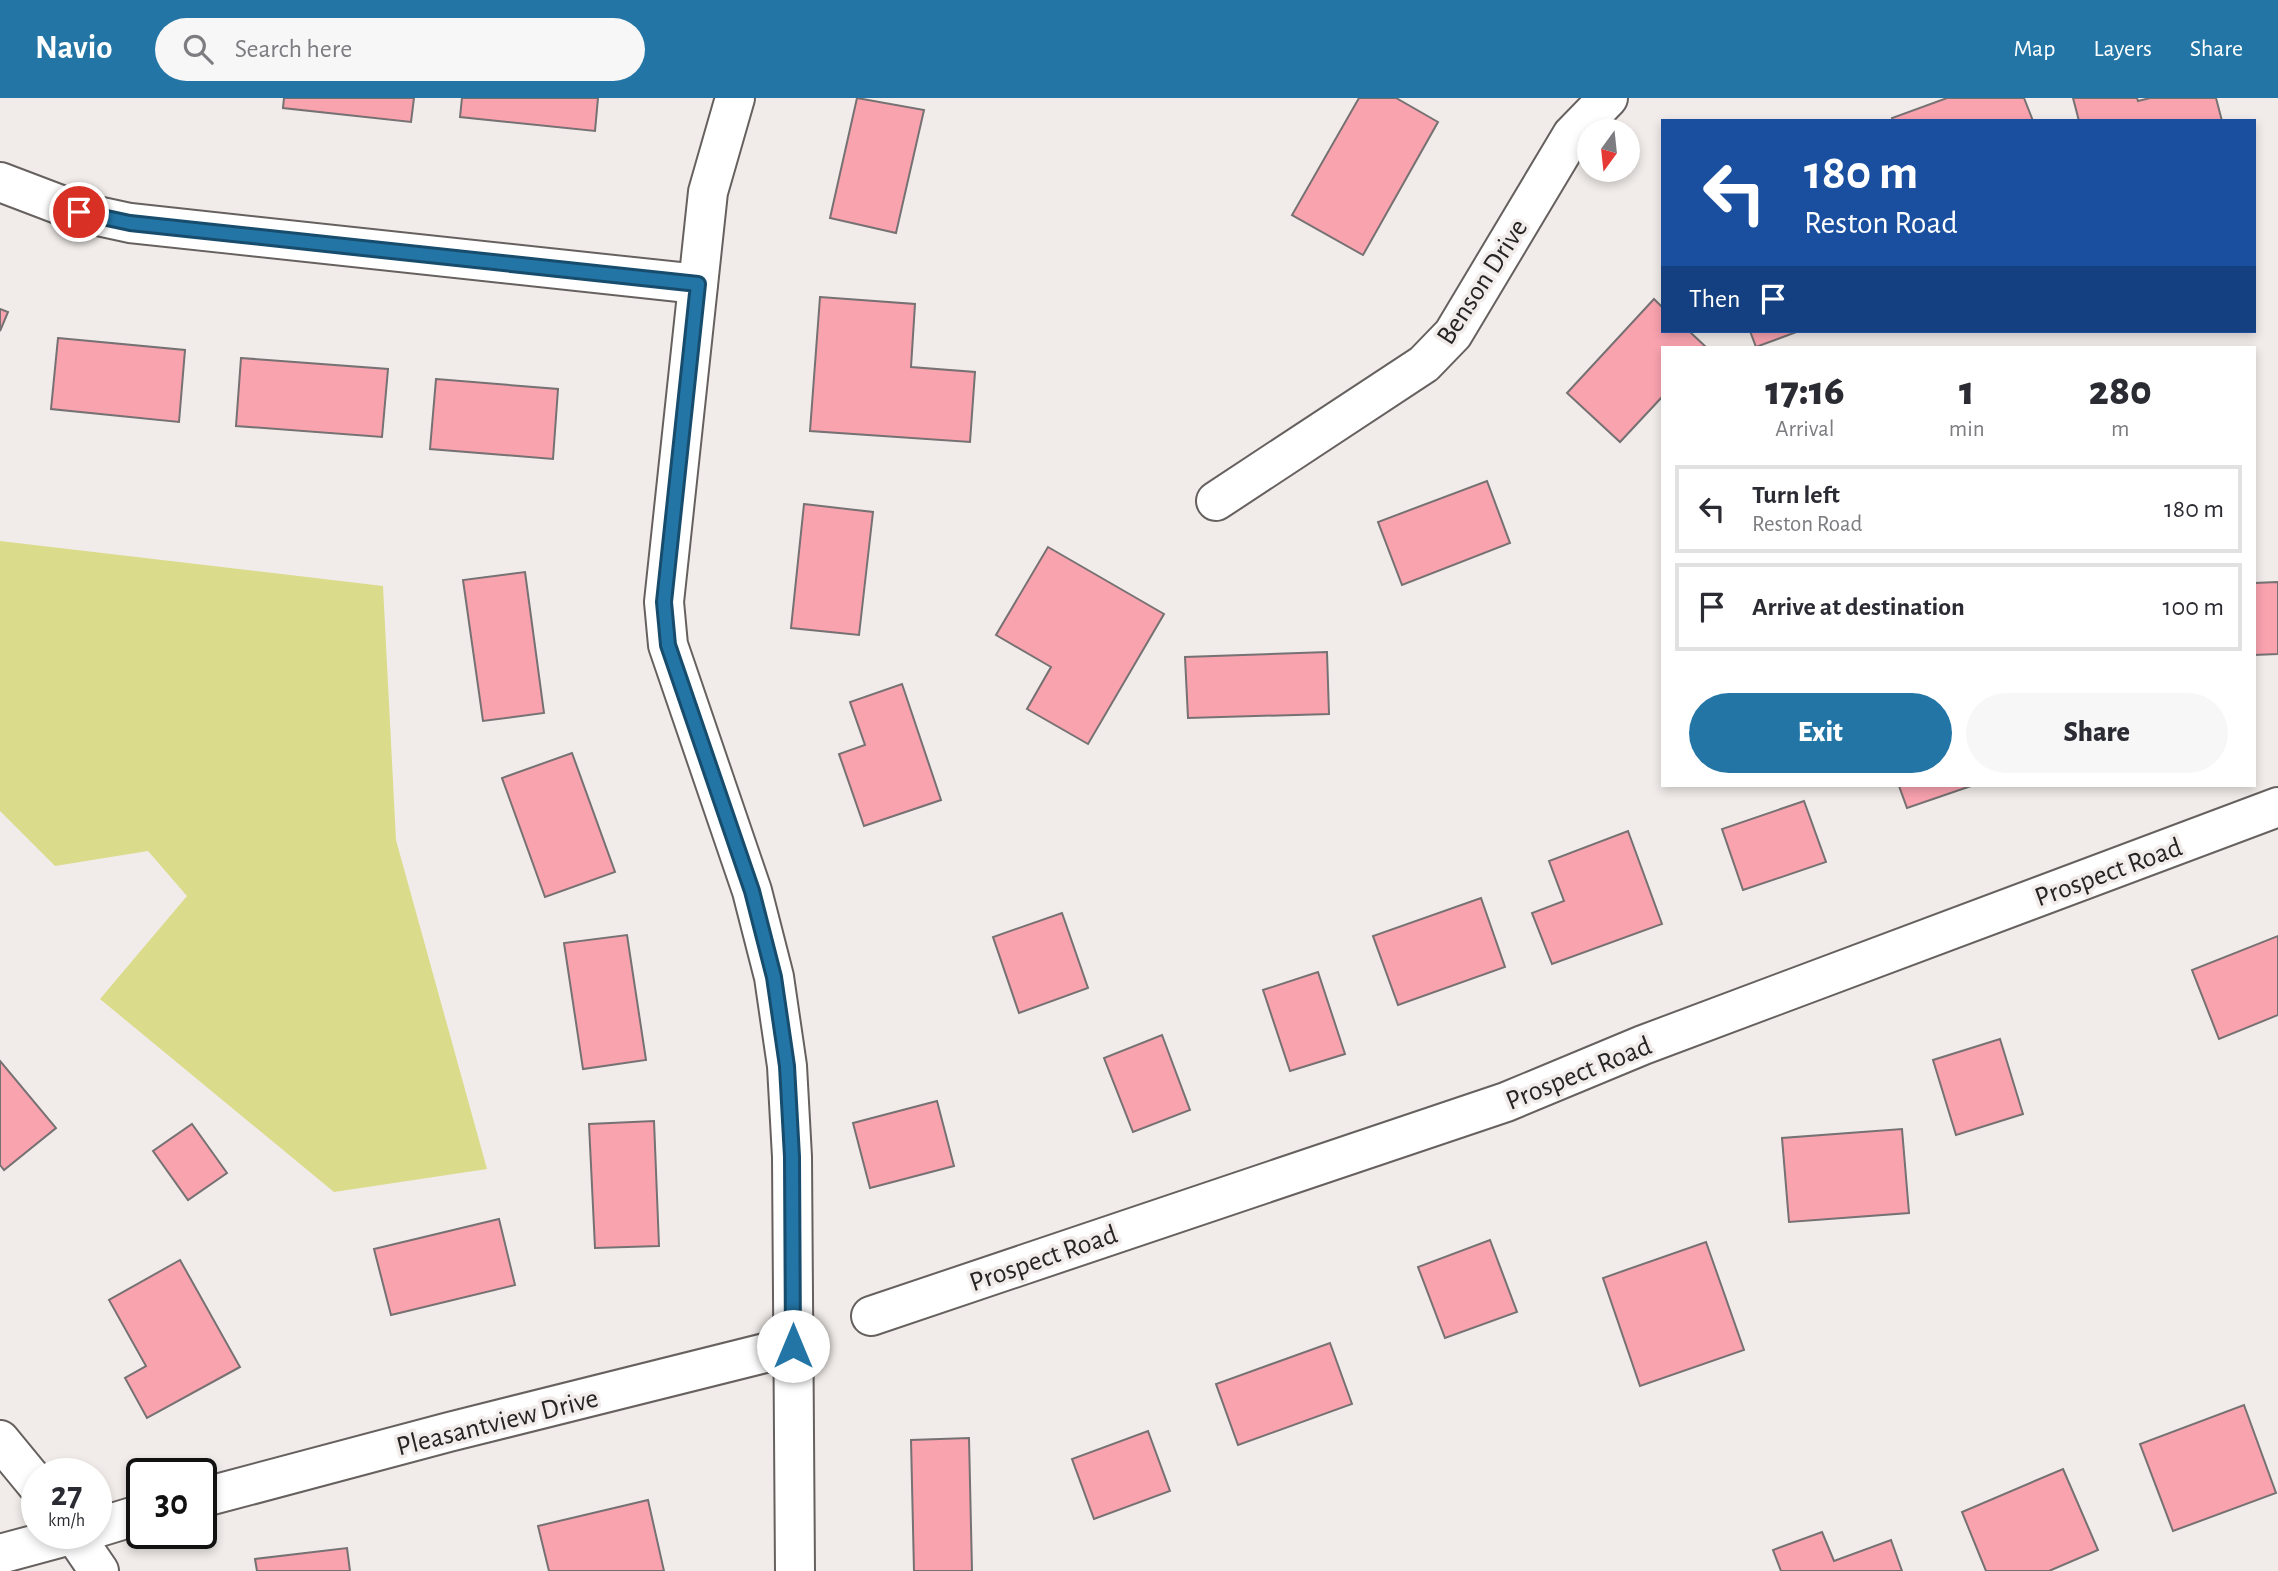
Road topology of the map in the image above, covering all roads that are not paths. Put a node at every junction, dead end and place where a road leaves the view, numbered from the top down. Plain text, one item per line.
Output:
1 (735, 98) edge
2 (1608, 98) edge
3 (0, 182) edge
4 (698, 284) junction
5 (1216, 501) dead end
6 (2278, 807) edge
7 (871, 1316) dead end
8 (793, 1346) junction
9 (0, 1440) edge
10 (21, 1466) edge
11 (217, 1494) edge
12 (21, 1548) edge
13 (88, 1549) edge
14 (0, 1554) edge
15 (99, 1571) edge
16 (795, 1571) edge

1 - 4 street
2 - 5 street, Benson Drive
3 - 4 street
4 - 8 street
6 - 7 street, Prospect Road
8 - 11 street, Pleasantview Drive
8 - 16 street
9 - 10 street
12 - 14 street
13 - 15 street

